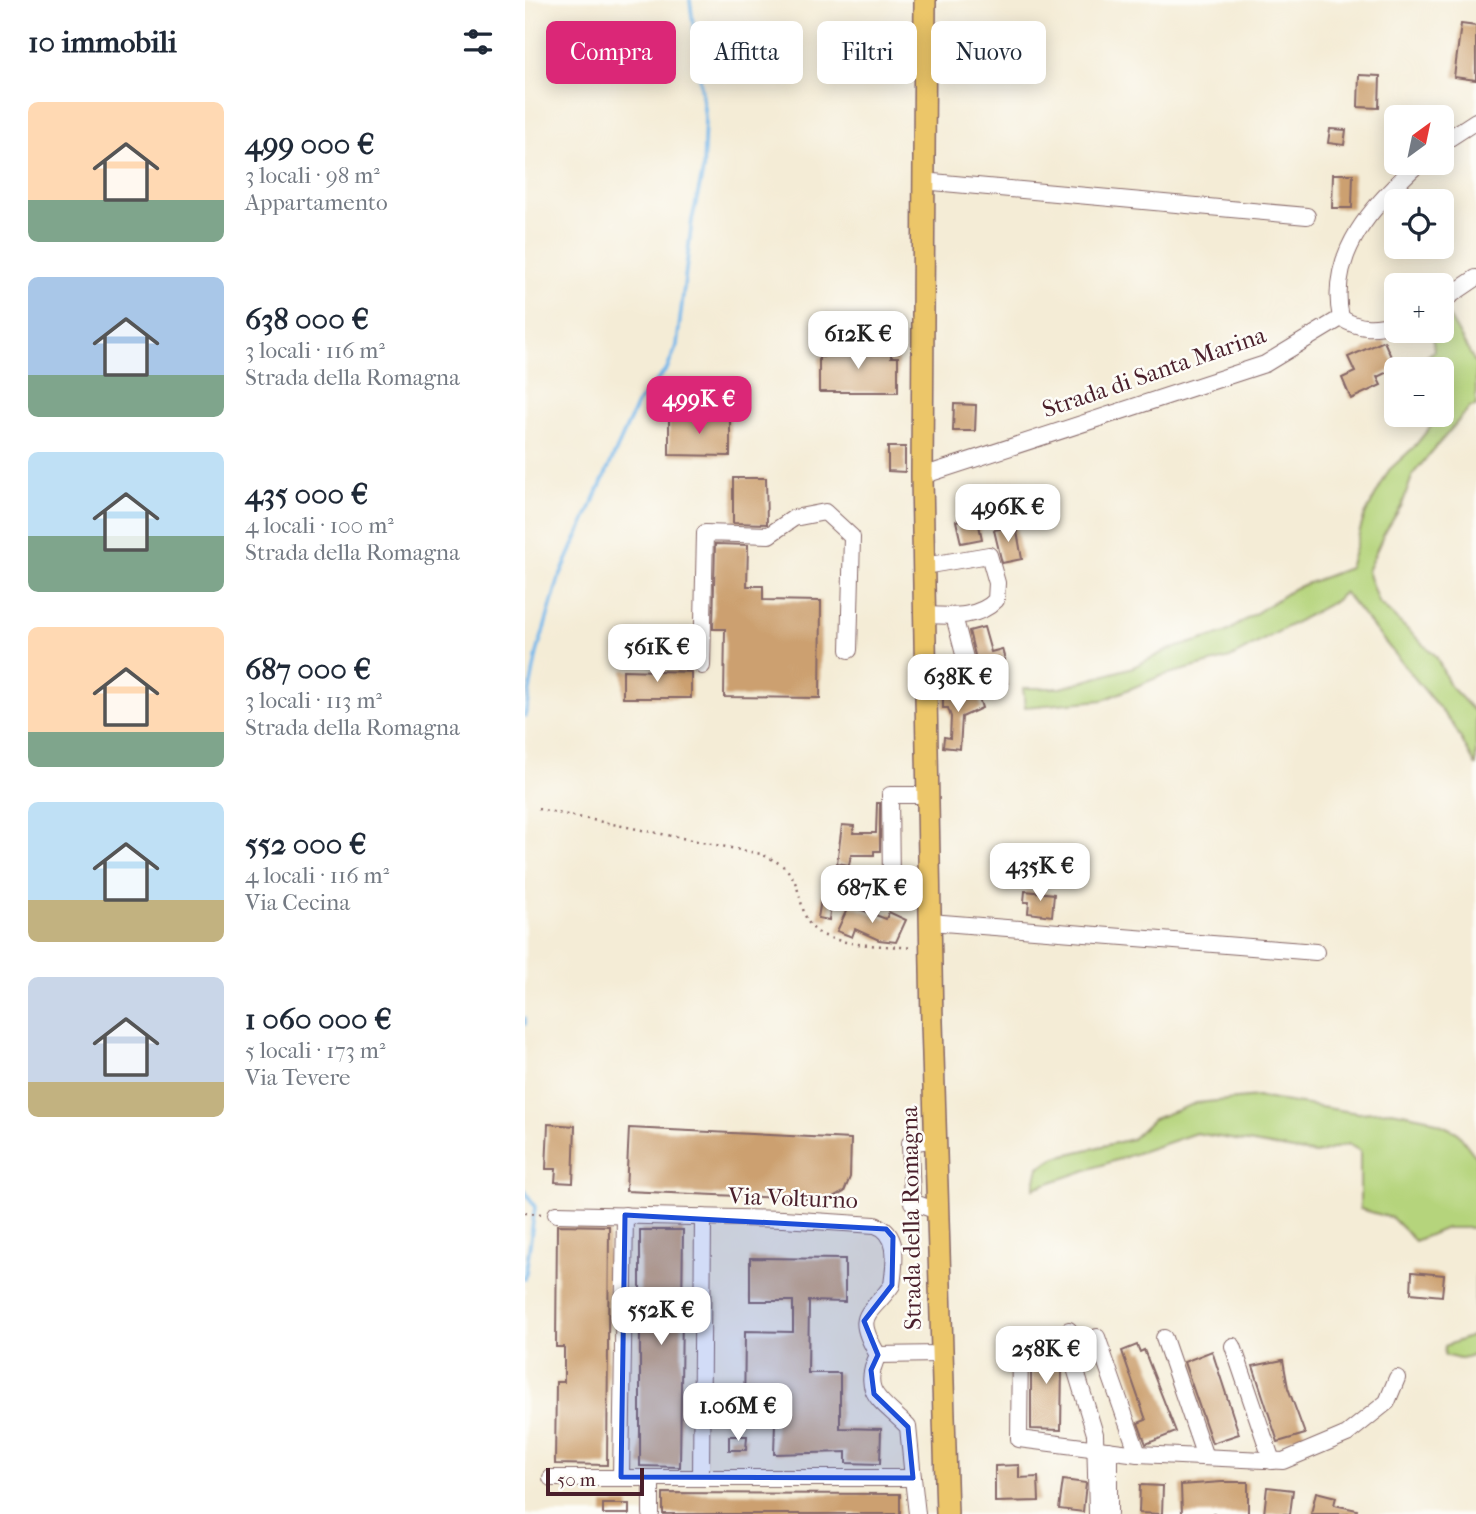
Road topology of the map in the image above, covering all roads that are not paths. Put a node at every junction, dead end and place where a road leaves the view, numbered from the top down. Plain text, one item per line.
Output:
1 (925, 0) edge
2 (1476, 121) edge
3 (1454, 135) edge
4 (1406, 175) edge
5 (922, 181) junction
6 (1307, 216) dead end
7 (1476, 278) edge
8 (1454, 293) edge
9 (1341, 318) junction
10 (1384, 326) edge
11 (922, 476) junction
12 (924, 566) junction
13 (925, 615) junction
14 (954, 616) junction
15 (849, 650) dead end
16 (702, 666) dead end
17 (972, 685) dead end
18 (928, 795) junction
19 (930, 888) junction
20 (930, 922) junction
21 (1316, 952) dead end
22 (555, 1214) dead end
23 (625, 1215) junction
24 (703, 1217) junction
25 (1069, 1330) dead end
26 (1097, 1337) dead end
27 (1164, 1338) dead end
28 (1020, 1345) dead end
29 (1233, 1346) dead end
30 (940, 1354) junction
31 (878, 1355) junction
32 (1397, 1378) dead end
33 (1103, 1450) junction
34 (1138, 1454) junction
35 (1205, 1457) junction
36 (1272, 1461) junction
37 (701, 1477) junction
38 (551, 1478) dead end
39 (621, 1478) junction
40 (651, 1478) junction
41 (913, 1478) junction
42 (651, 1514) edge
43 (917, 1514) edge
44 (947, 1514) edge
45 (1097, 1514) edge
46 (1109, 1514) edge

1 - 5 main road, Strada della Romagna
2 - 3 street
4 - 9 street
5 - 6 street
5 - 11 main road, Strada della Romagna
7 - 8 street
9 - 10 street
9 - 11 street, Strada di Santa Marina
11 - 12 main road, Strada della Romagna
12 - 13 main road, Strada della Romagna
12 - 14 street
13 - 14 street
13 - 18 main road, Strada della Romagna
14 - 17 street
15 - 16 street
18 - 19 main road, Strada della Romagna
18 - 19 street
19 - 20 main road, Strada della Romagna
20 - 21 street
20 - 30 main road, Strada della Romagna
22 - 23 street, Via Volturno
23 - 24 street, Via Volturno
23 - 39 street
24 - 31 street, Via Volturno
24 - 37 street
25 - 33 street
26 - 34 street
27 - 35 street
28 - 33 street
29 - 36 street
30 - 31 street
30 - 44 main road, Strada della Romagna
31 - 41 street
32 - 36 street
33 - 34 street
33 - 45 street
33 - 46 street
34 - 35 street
35 - 36 street
37 - 40 street
37 - 41 street
38 - 39 street
39 - 40 street
40 - 42 street
41 - 43 street

